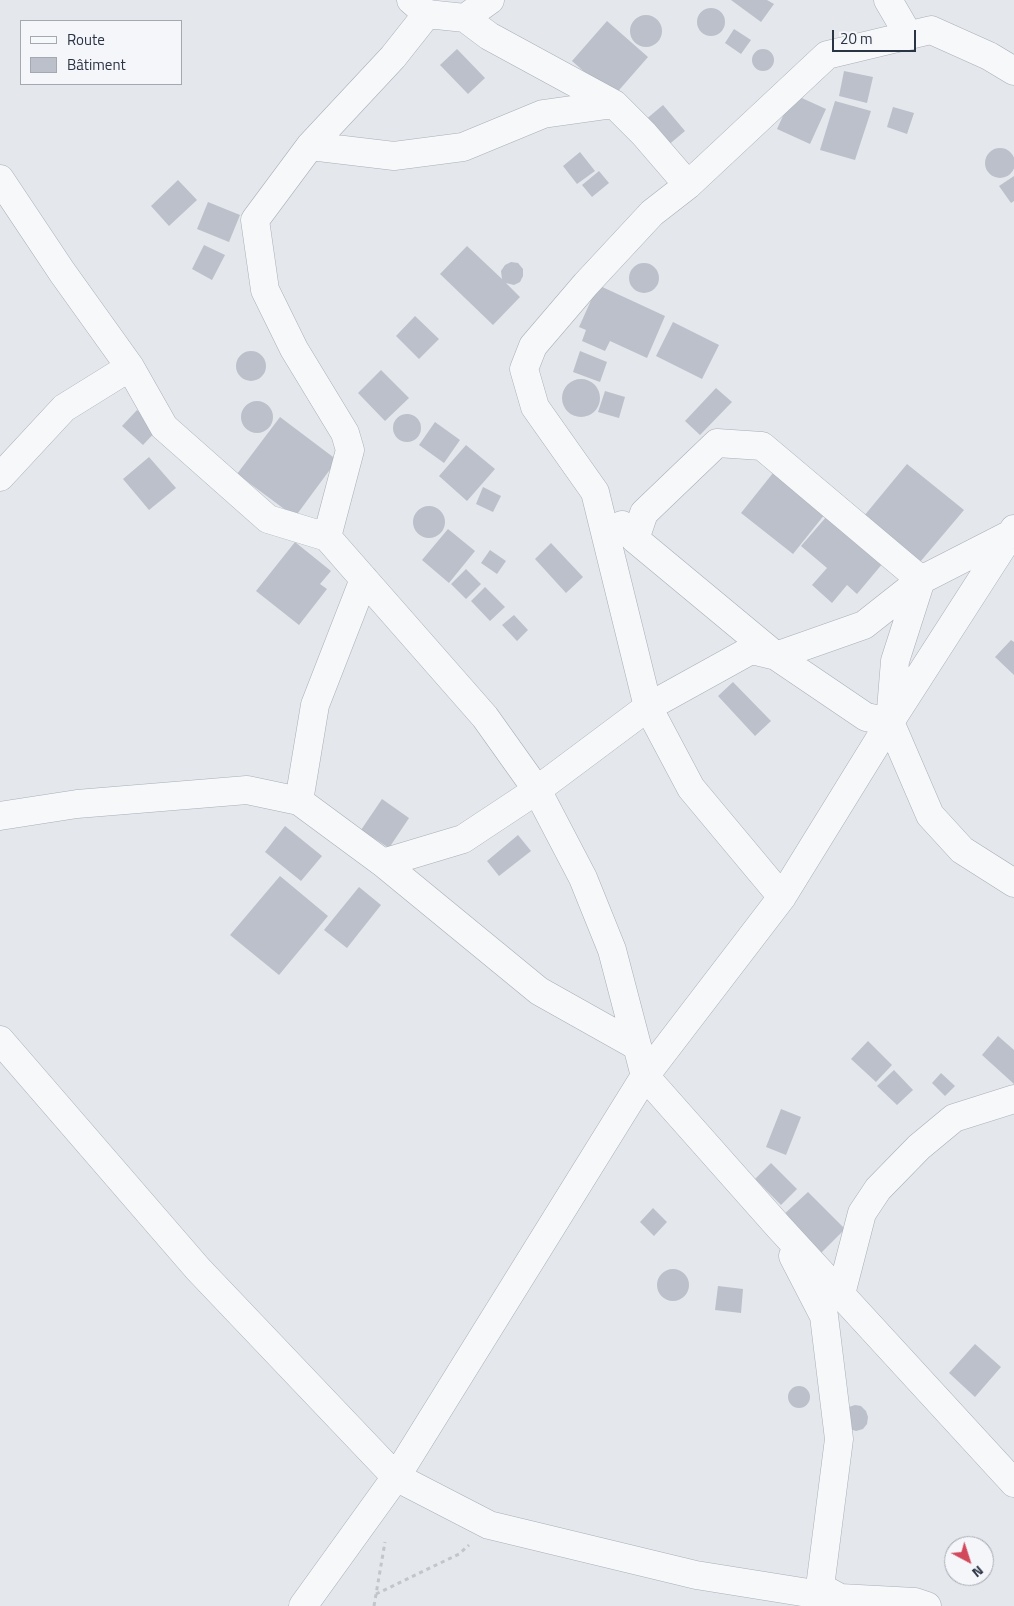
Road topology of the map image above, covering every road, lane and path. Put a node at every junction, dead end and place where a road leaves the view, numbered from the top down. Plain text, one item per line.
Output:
1 (490, 0) edge
2 (888, 0) edge
3 (419, 7) edge
4 (465, 18) junction
5 (909, 36) junction
6 (1014, 71) edge
7 (614, 104) junction
8 (310, 146) junction
9 (0, 180) edge
10 (688, 185) junction
11 (130, 367) junction
12 (0, 477) edge
13 (595, 492) junction
14 (1012, 532) edge
15 (327, 537) junction
16 (635, 539) junction
17 (364, 579) junction
18 (922, 580) junction
19 (776, 656) junction
20 (648, 707) junction
21 (890, 722) junction
22 (537, 790) junction
23 (299, 801) junction
24 (0, 816) edge
25 (383, 863) junction
26 (1014, 883) edge
27 (782, 897) junction
28 (0, 1040) edge
29 (637, 1046) junction
30 (645, 1076) junction
31 (1014, 1099) edge
32 (778, 1226) junction
33 (841, 1294) junction
34 (396, 1478) junction
35 (1014, 1484) edge
36 (489, 1525) junction
37 (376, 1594) dead end
38 (838, 1602) edge
39 (303, 1606) edge
40 (927, 1606) edge

1 - 4 street
2 - 5 street
3 - 4 street
3 - 8 street
4 - 7 street
5 - 6 street
5 - 10 street
7 - 8 street
7 - 10 street
8 - 15 street
9 - 11 street
10 - 13 street
11 - 12 street
11 - 15 street
13 - 16 street
13 - 20 street
14 - 18 street
14 - 21 street
15 - 17 street
16 - 18 street
16 - 19 street
17 - 22 street
17 - 23 street
18 - 19 street
18 - 21 street
19 - 20 street
19 - 21 street
20 - 22 street
20 - 27 street
21 - 26 street
21 - 27 street
22 - 25 street
22 - 29 street
23 - 24 street
23 - 25 street
25 - 29 street
27 - 30 street
28 - 34 street
29 - 30 street
30 - 32 street
30 - 34 street
31 - 33 street
32 - 33 street
32 - 38 street
33 - 35 street
34 - 36 street
34 - 39 street
36 - 37 path
36 - 38 street
38 - 40 street

